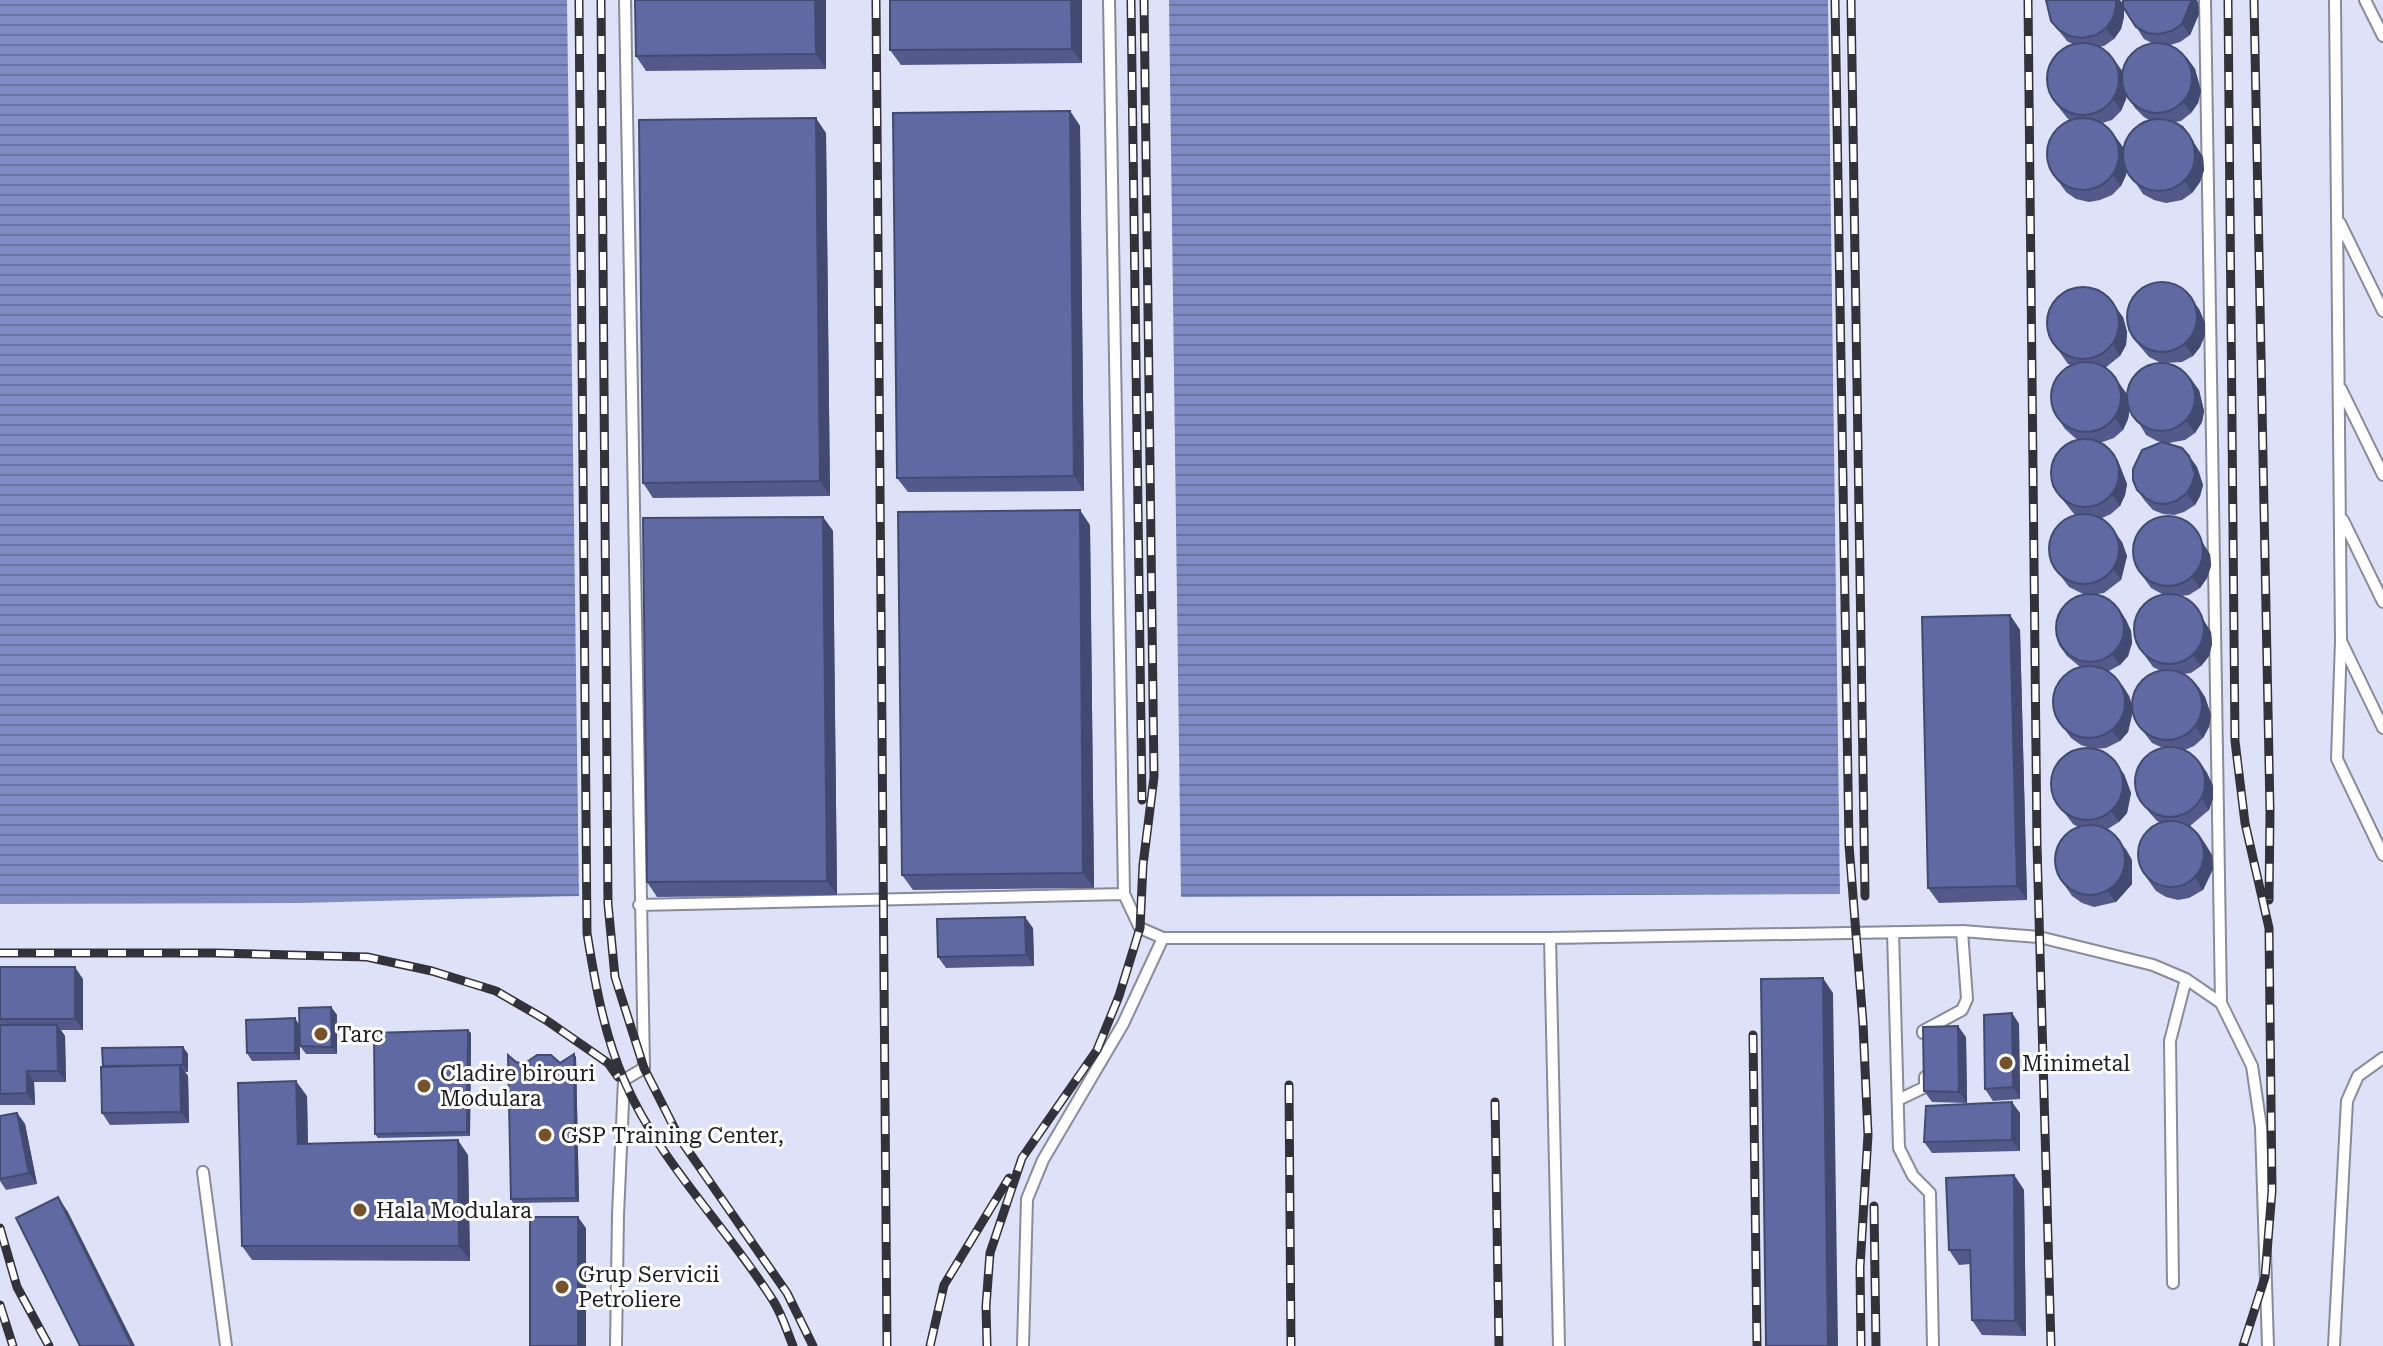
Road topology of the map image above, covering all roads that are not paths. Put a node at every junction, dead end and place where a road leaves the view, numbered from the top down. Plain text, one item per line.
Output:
1 (625, 0) edge
2 (1109, 0) edge
3 (2205, 0) edge
4 (2335, 0) edge
5 (2365, 0) edge
6 (2383, 36) edge
7 (2338, 217) junction
8 (2383, 311) edge
9 (2338, 384) junction
10 (2383, 475) edge
11 (2341, 514) junction
12 (2383, 602) edge
13 (2341, 641) junction
14 (2383, 728) edge
15 (2383, 855) edge
16 (1124, 894) junction
17 (639, 905) junction
18 (1962, 931) junction
19 (1893, 932) junction
20 (1163, 938) junction
21 (1550, 938) junction
22 (2186, 979) junction
23 (2221, 1003) junction
24 (1924, 1045) edge
25 (2383, 1058) edge
26 (1924, 1059) edge
27 (1898, 1100) junction
28 (203, 1172) dead end
29 (2173, 1283) dead end
30 (226, 1346) edge
31 (616, 1346) edge
32 (1023, 1346) edge
33 (1559, 1346) edge
34 (1933, 1346) edge
35 (2268, 1346) edge
36 (2334, 1346) edge

1 - 17 lane
2 - 16 lane
3 - 23 lane
4 - 7 lane
5 - 6 lane
7 - 8 lane
7 - 9 lane
9 - 10 lane
9 - 11 lane
11 - 12 lane
11 - 13 lane
13 - 14 lane
13 - 15 lane
16 - 17 lane
16 - 20 lane
17 - 31 lane
18 - 19 lane
18 - 22 lane
18 - 24 lane
19 - 21 lane
19 - 27 lane
20 - 21 lane
20 - 32 lane
21 - 33 lane
22 - 23 lane
22 - 29 lane
23 - 35 lane
25 - 36 lane
26 - 27 lane
27 - 34 lane
28 - 30 lane

